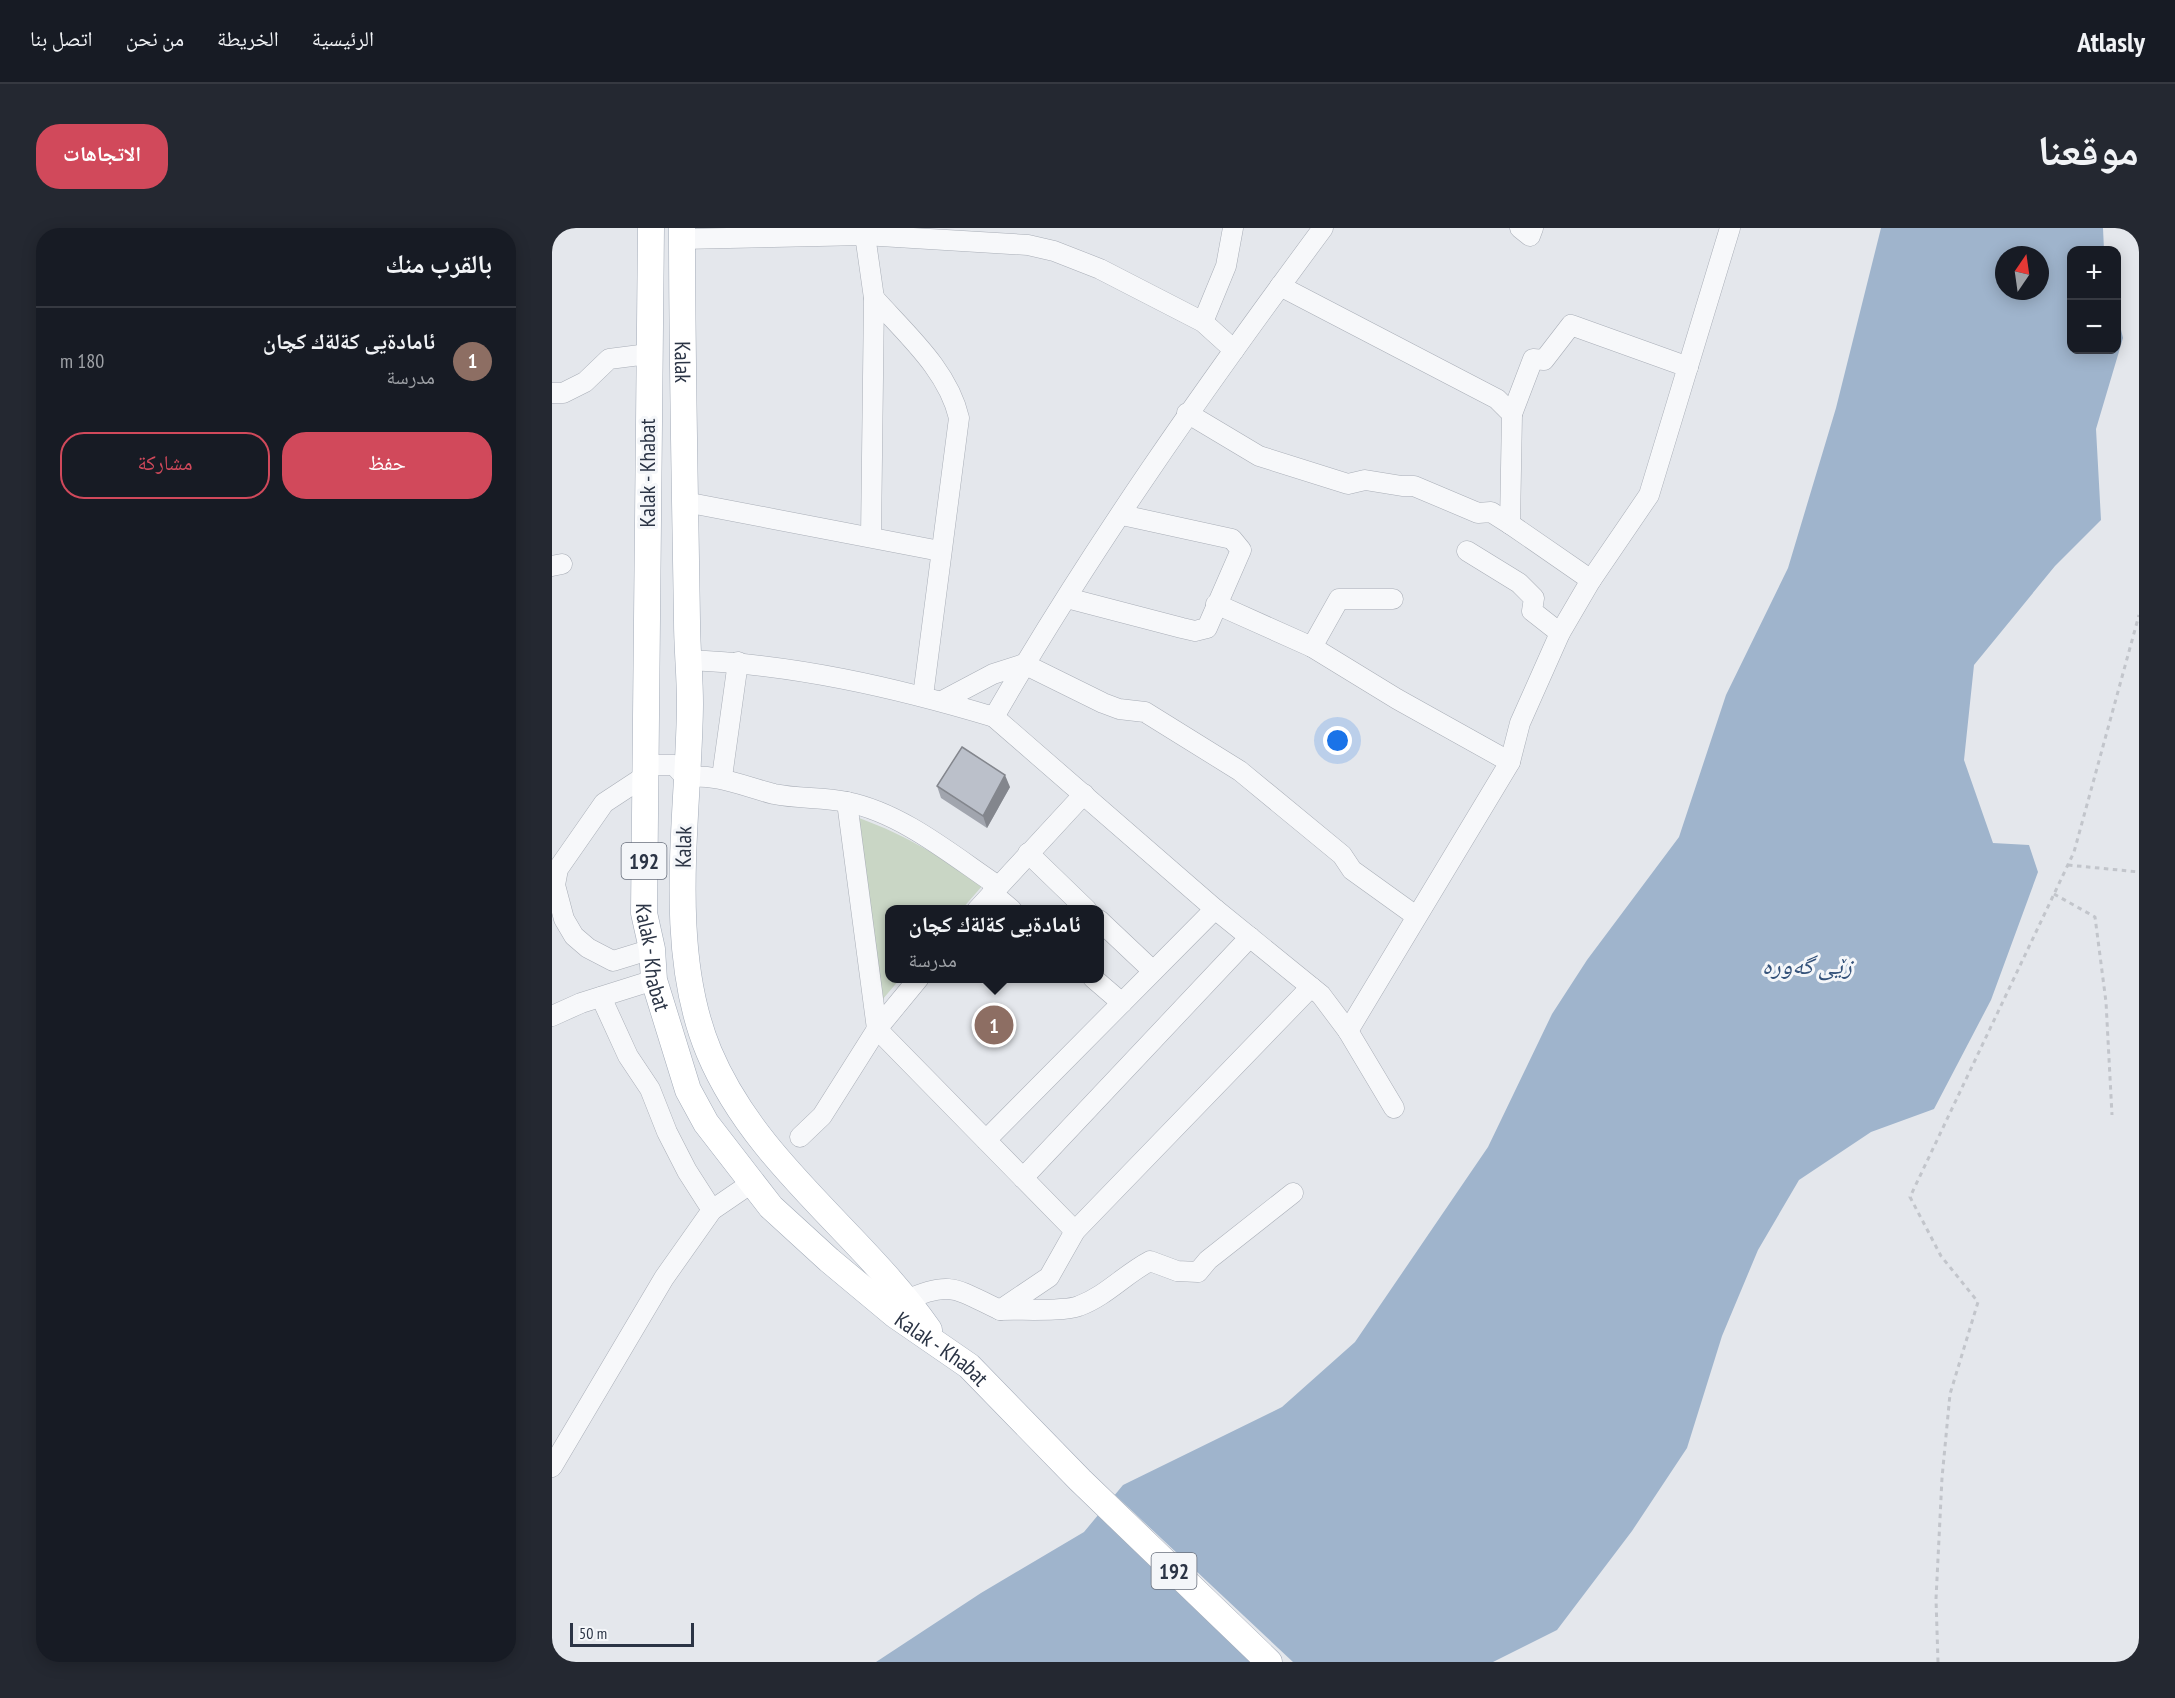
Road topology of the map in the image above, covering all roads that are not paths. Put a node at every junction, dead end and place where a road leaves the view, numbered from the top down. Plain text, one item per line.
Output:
1 (651, 228) edge
2 (1233, 228) edge
3 (1323, 228) edge
4 (1730, 228) edge
5 (864, 232) edge
6 (682, 233) edge
7 (742, 233) edge
8 (950, 234) edge
9 (1280, 286) junction
10 (874, 298) junction
11 (1203, 322) junction
12 (1234, 350) junction
13 (648, 354) junction
14 (1688, 367) junction
15 (552, 393) edge
16 (1187, 413) junction
17 (1512, 414) junction
18 (685, 502) junction
19 (1122, 514) junction
20 (1510, 524) junction
21 (871, 537) junction
22 (940, 551) junction
23 (1467, 551) dead end
24 (1591, 580) junction
25 (1067, 598) junction
26 (1393, 599) dead end
27 (1216, 604) junction
28 (1560, 633) junction
29 (1312, 647) junction
30 (687, 660) junction
31 (738, 662) junction
32 (1024, 664) junction
33 (645, 696) junction
34 (932, 699) junction
35 (690, 704) junction
36 (994, 717) junction
37 (1510, 762) junction
38 (645, 776) junction
39 (685, 777) junction
40 (722, 777) junction
41 (1084, 794) junction
42 (847, 802) junction
43 (1028, 853) junction
44 (995, 890) junction
45 (981, 905) edge
46 (1008, 905) edge
47 (1084, 905) edge
48 (1215, 909) junction
49 (1416, 916) junction
50 (1104, 925) edge
51 (1250, 937) junction
52 (652, 949) junction
53 (1153, 971) junction
54 (654, 980) junction
55 (915, 983) edge
56 (1099, 983) edge
57 (1311, 987) junction
58 (601, 997) junction
59 (1122, 1003) junction
60 (552, 1016) edge
61 (877, 1029) junction
62 (1348, 1031) junction
63 (1394, 1108) dead end
64 (800, 1137) dead end
65 (986, 1140) junction
66 (1023, 1178) junction
67 (753, 1182) junction
68 (1293, 1193) dead end
69 (712, 1210) junction
70 (1075, 1231) junction
71 (907, 1300) junction
72 (1000, 1310) junction
73 (969, 1366) junction
74 (552, 1467) edge
75 (1269, 1662) edge

1 - 13 main road, Kalak - Khabat / 192
2 - 11 street
3 - 9 street
4 - 14 street
5 - 7 street
5 - 8 street
5 - 10 street
6 - 7 street
6 - 18 main road, Kalak / 192
8 - 11 street
9 - 12 street
9 - 17 street
10 - 21 street
10 - 22 street
11 - 12 street
12 - 16 street
13 - 15 street
13 - 33 main road, Kalak - Khabat / 192
14 - 17 street
14 - 24 street
16 - 19 street
16 - 20 street
17 - 20 street
18 - 21 street
18 - 30 main road, Kalak / 192
19 - 25 street
19 - 27 street
20 - 24 street
21 - 22 street
22 - 34 street
23 - 28 street
24 - 28 street
25 - 27 street
25 - 32 street
26 - 29 street
27 - 29 street
28 - 37 street
29 - 37 street
30 - 31 street
30 - 35 main road, Kalak / 192
31 - 34 street
31 - 40 street
32 - 34 street
32 - 36 street
32 - 49 street
33 - 35 main road
33 - 38 main road, Kalak - Khabat / 192
34 - 36 street
35 - 39 main road, Kalak / 192
36 - 41 street
37 - 49 street
38 - 39 street
38 - 52 main road, Kalak - Khabat / 192
38 - 52 street
39 - 40 street
39 - 71 main road, Kalak / 192
40 - 42 street
41 - 43 street
41 - 48 street
42 - 44 street
42 - 61 street
43 - 44 street
43 - 47 street
44 - 45 street
44 - 46 street
48 - 51 street
48 - 53 street
49 - 62 street
50 - 53 street
51 - 57 street
51 - 66 street
52 - 54 main road, Kalak - Khabat / 192
53 - 59 street
54 - 58 street
54 - 67 main road, Kalak - Khabat / 192
55 - 61 street
56 - 59 street
57 - 62 street
57 - 70 street
58 - 60 street
58 - 69 street
59 - 65 street
61 - 64 street
61 - 65 street
62 - 63 street
65 - 66 street
66 - 70 street
67 - 69 street
67 - 73 main road, Kalak - Khabat / 192
68 - 72 street
69 - 74 street
70 - 72 street
71 - 72 street
71 - 73 main road, Kalak / 192
73 - 75 main road, Kalak - Khabat / 192

